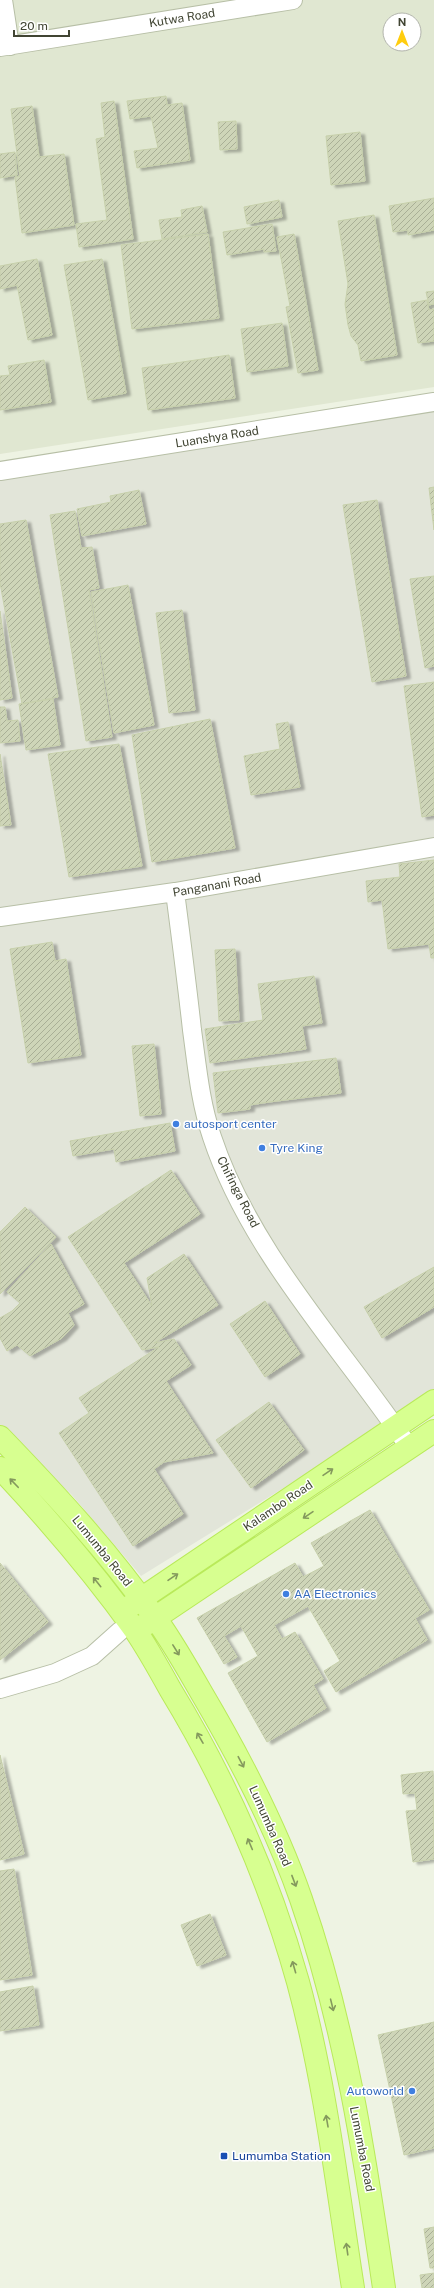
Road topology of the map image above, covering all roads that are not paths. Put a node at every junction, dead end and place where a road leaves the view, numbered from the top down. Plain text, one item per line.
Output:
1 (3, 0) edge
2 (293, 0) edge
3 (217, 6) edge
4 (5, 47) edge
5 (434, 402) edge
6 (0, 471) edge
7 (434, 847) edge
8 (175, 892) junction
9 (0, 917) edge
10 (434, 1400) edge
11 (395, 1427) junction
12 (434, 1430) edge
13 (0, 1437) edge
14 (409, 1447) junction
15 (0, 1468) edge
16 (141, 1598) junction
17 (155, 1617) junction
18 (126, 1625) junction
19 (0, 1689) edge
20 (352, 2288) edge
21 (384, 2288) edge

1 - 4 street
2 - 3 street, Kutwa Road
3 - 4 street, Kutwa Road
5 - 6 street, Luanshya Road
7 - 8 street, Panganani Road
8 - 9 street, Panganani Road
8 - 11 street, Chifinga Road
10 - 11 main road, Kalambo Road
11 - 14 street, Chifinga Road
16 -> 11 main road, Kalambo Road
12 - 14 main road, Kalambo Road
13 - 16 main road, Lumumba Road
14 -> 17 main road, Kalambo Road
18 -> 15 main road, Lumumba Road
16 - 17 main road, Lumumba Road
16 - 18 main road, Kalambo Road
17 - 18 main road, Kalambo Road
17 -> 21 main road, Lumumba Road
18 - 19 street
20 -> 18 main road, Lumumba Road

